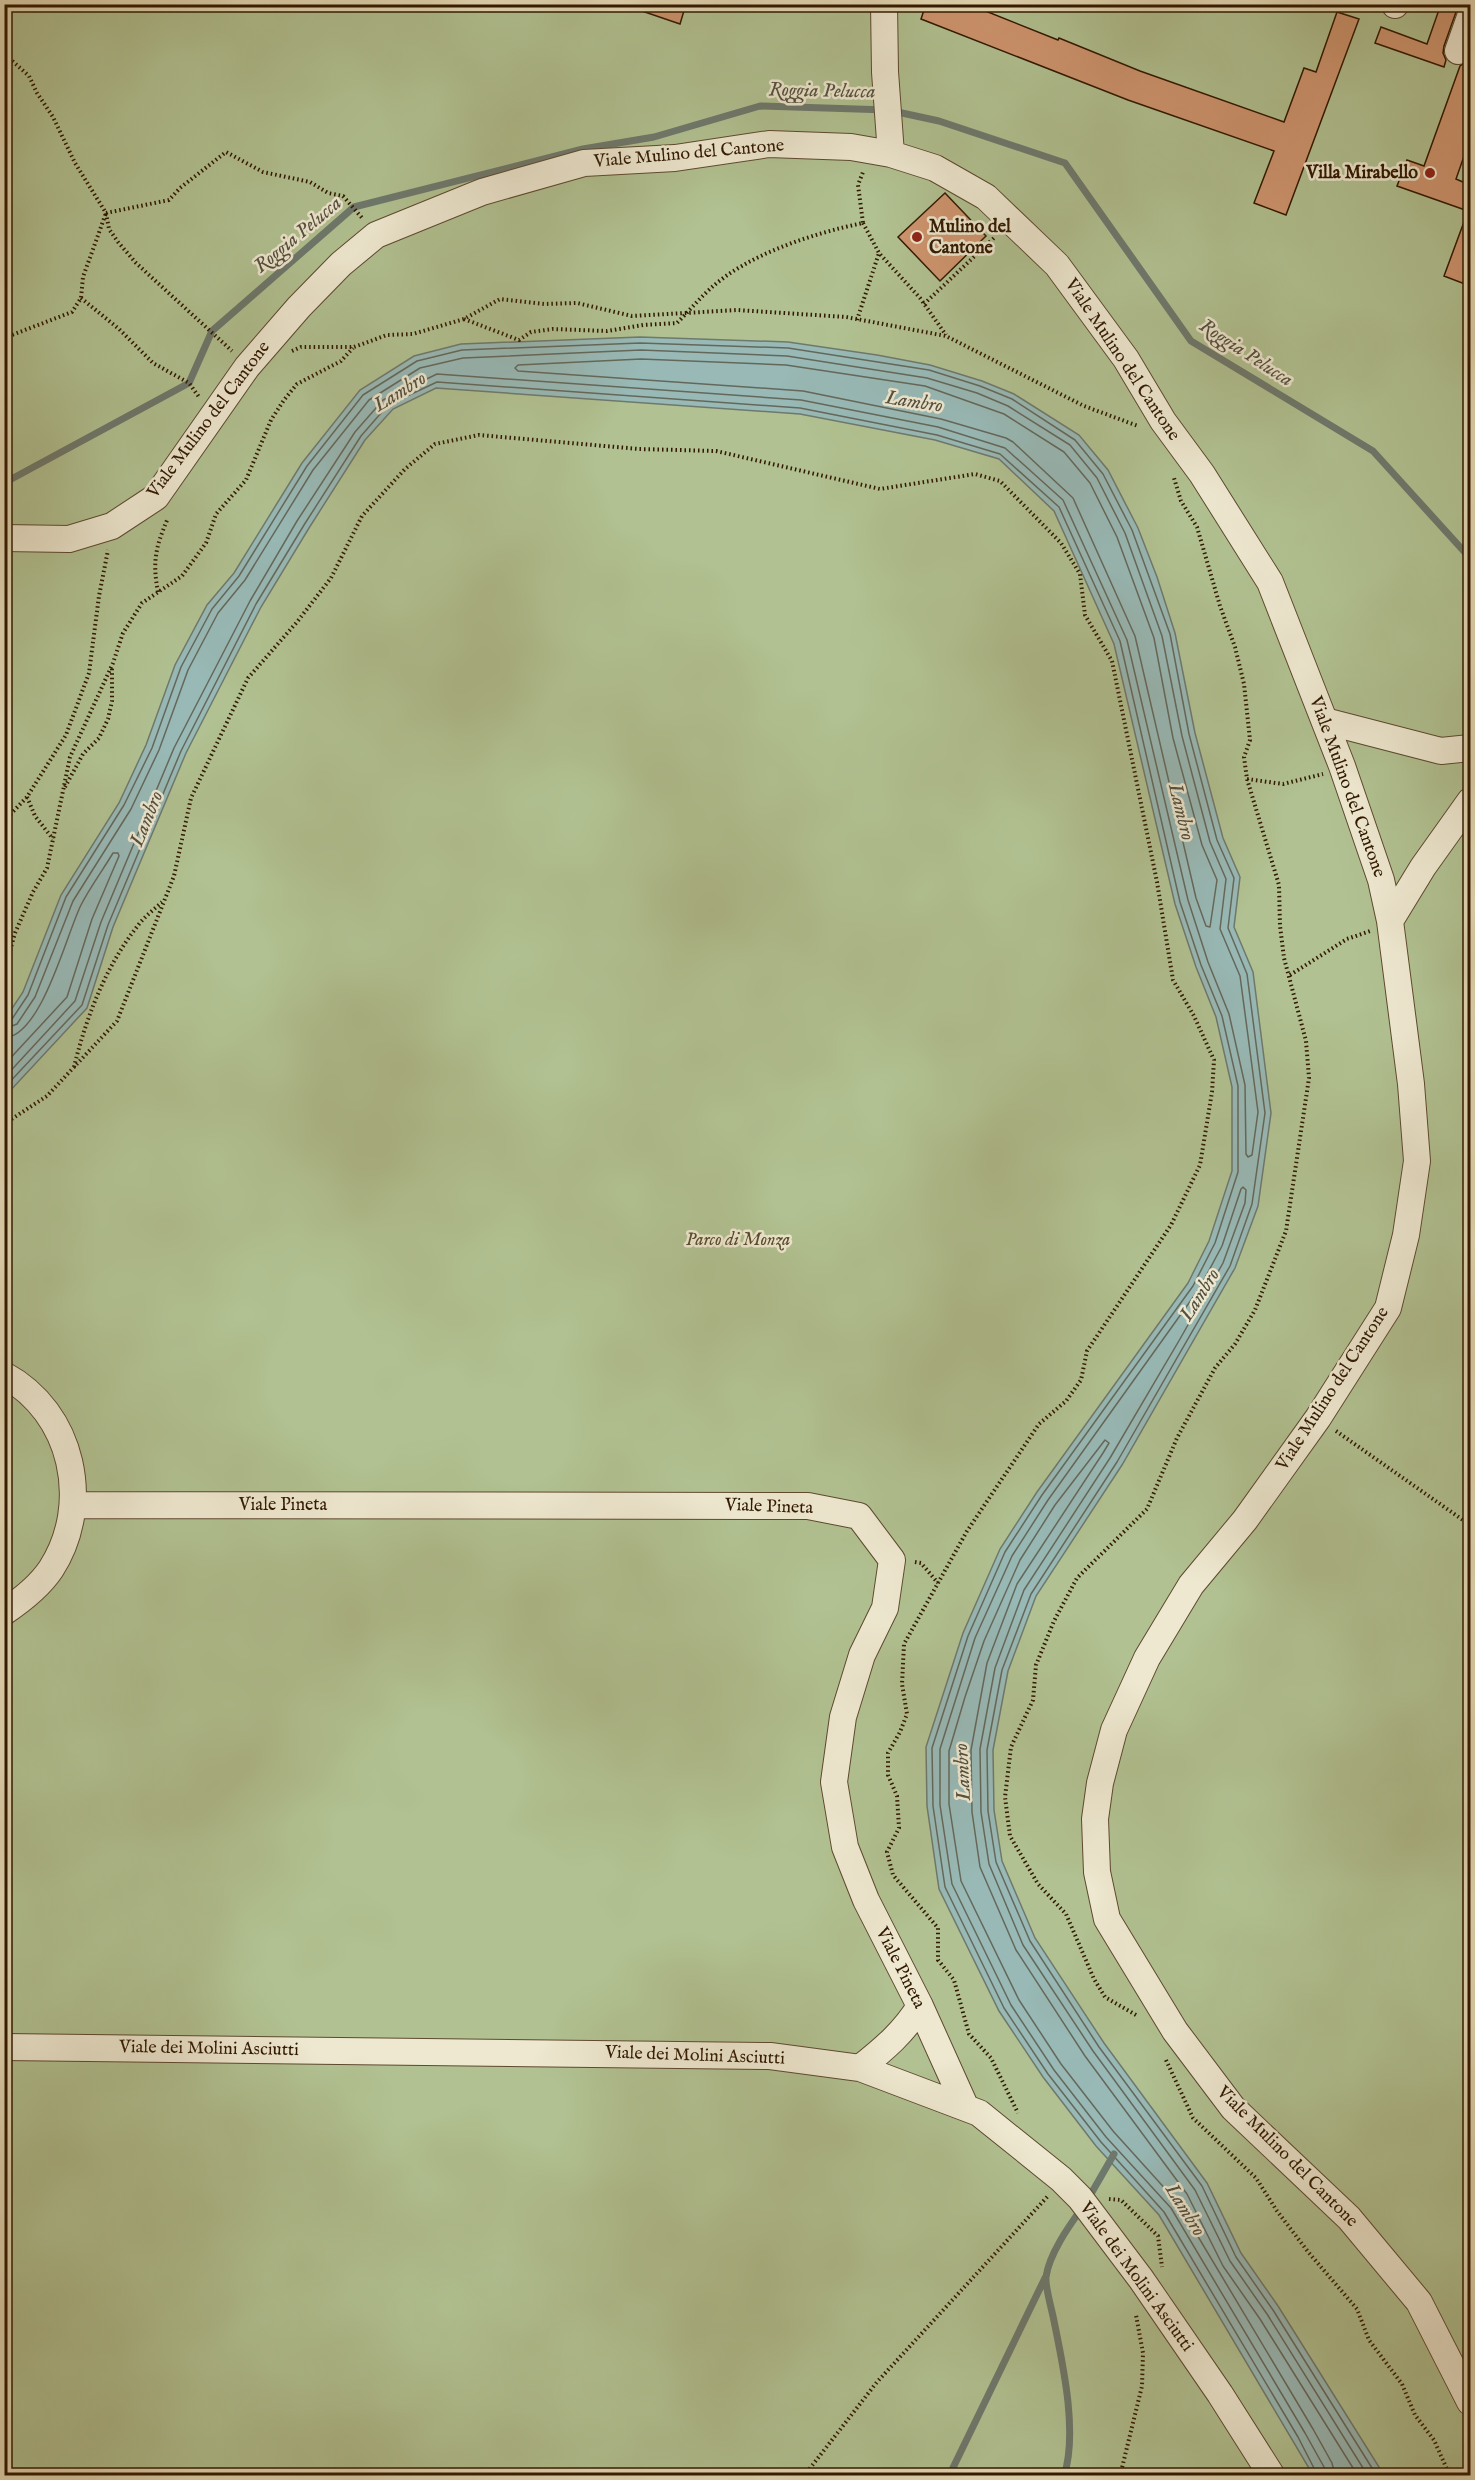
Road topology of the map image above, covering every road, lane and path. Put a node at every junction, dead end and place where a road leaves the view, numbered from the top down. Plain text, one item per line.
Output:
1 (10, 4) edge
2 (884, 4) edge
3 (1470, 17) edge
4 (1458, 51) dead end
5 (891, 154) junction
6 (860, 179) dead end
7 (106, 213) junction
8 (863, 223) junction
9 (376, 236) junction
10 (879, 253) junction
11 (975, 256) dead end
12 (81, 298) junction
13 (924, 304) junction
14 (690, 311) junction
15 (464, 318) junction
16 (857, 320) junction
17 (946, 336) junction
18 (4, 338) edge
19 (354, 347) junction
20 (291, 351) dead end
21 (248, 367) junction
22 (213, 416) junction
23 (1146, 432) dead end
24 (1172, 472) dead end
25 (171, 511) dead end
26 (112, 526) junction
27 (4, 538) edge
28 (158, 592) junction
29 (113, 663) junction
30 (1324, 721) junction
31 (1470, 748) edge
32 (1342, 766) junction
33 (1247, 779) junction
34 (63, 792) junction
35 (27, 797) junction
36 (1470, 801) edge
37 (4, 821) edge
38 (53, 839) junction
39 (165, 899) junction
40 (1390, 921) junction
41 (4, 972) edge
42 (1290, 975) junction
43 (74, 1068) junction
44 (4, 1124) edge
45 (4, 1375) edge
46 (1318, 1418) junction
47 (74, 1505) junction
48 (1470, 1525) edge
49 (892, 1560) junction
50 (938, 1583) junction
51 (4, 1612) edge
52 (920, 2006) junction
53 (1144, 2023) dead end
54 (4, 2047) edge
55 (1166, 2059) dead end
56 (860, 2068) junction
57 (966, 2108) junction
58 (1021, 2120) dead end
59 (1061, 2179) junction
60 (1134, 2308) dead end
61 (1470, 2402) edge
62 (804, 2475) edge
63 (1120, 2475) edge
64 (1272, 2475) edge
65 (1450, 2475) edge

1 - 7 path
2 - 5 lane
3 - 4 lane
5 - 9 lane, Viale Mulino del Cantone
5 - 30 lane, Viale Mulino del Cantone
6 - 8 path
7 - 9 path
7 - 12 path
7 - 21 path
8 - 10 path
8 - 14 path
9 - 21 lane, Viale Mulino del Cantone
10 - 13 path
10 - 16 path
11 - 13 path
12 - 18 path
12 - 22 path
13 - 17 path
14 - 15 path
14 - 15 path
14 - 16 path
15 - 19 path
16 - 17 path
17 - 23 path
19 - 20 path
19 - 28 path
21 - 22 lane, Viale Mulino del Cantone
22 - 26 lane, Viale Mulino del Cantone
24 - 33 path
25 - 28 path
26 - 27 lane, Viale Mulino del Cantone
26 - 35 path
28 - 29 path
29 - 34 path
29 - 34 path
30 - 31 lane
30 - 32 lane, Viale Mulino del Cantone
32 - 33 path
32 - 40 lane, Viale Mulino del Cantone
33 - 42 path
34 - 38 path
35 - 37 path
35 - 38 path
36 - 40 lane
38 - 41 path
39 - 43 path
39 - 43 path
39 - 50 path
40 - 42 path
40 - 46 lane, Viale Mulino del Cantone
42 - 53 path
43 - 44 path
45 - 47 lane
46 - 48 path
46 - 61 lane, Viale Mulino del Cantone
47 - 49 lane, Viale Pineta
47 - 51 lane
49 - 50 path
49 - 52 lane, Viale Pineta
50 - 58 path
52 - 56 lane
52 - 57 lane, Viale Pineta
54 - 56 lane, Viale dei Molini Asciutti
55 - 65 path
56 - 57 lane, Viale dei Molini Asciutti
57 - 59 lane, Viale dei Molini Asciutti
59 - 62 path
59 - 64 lane, Viale dei Molini Asciutti
60 - 63 path

